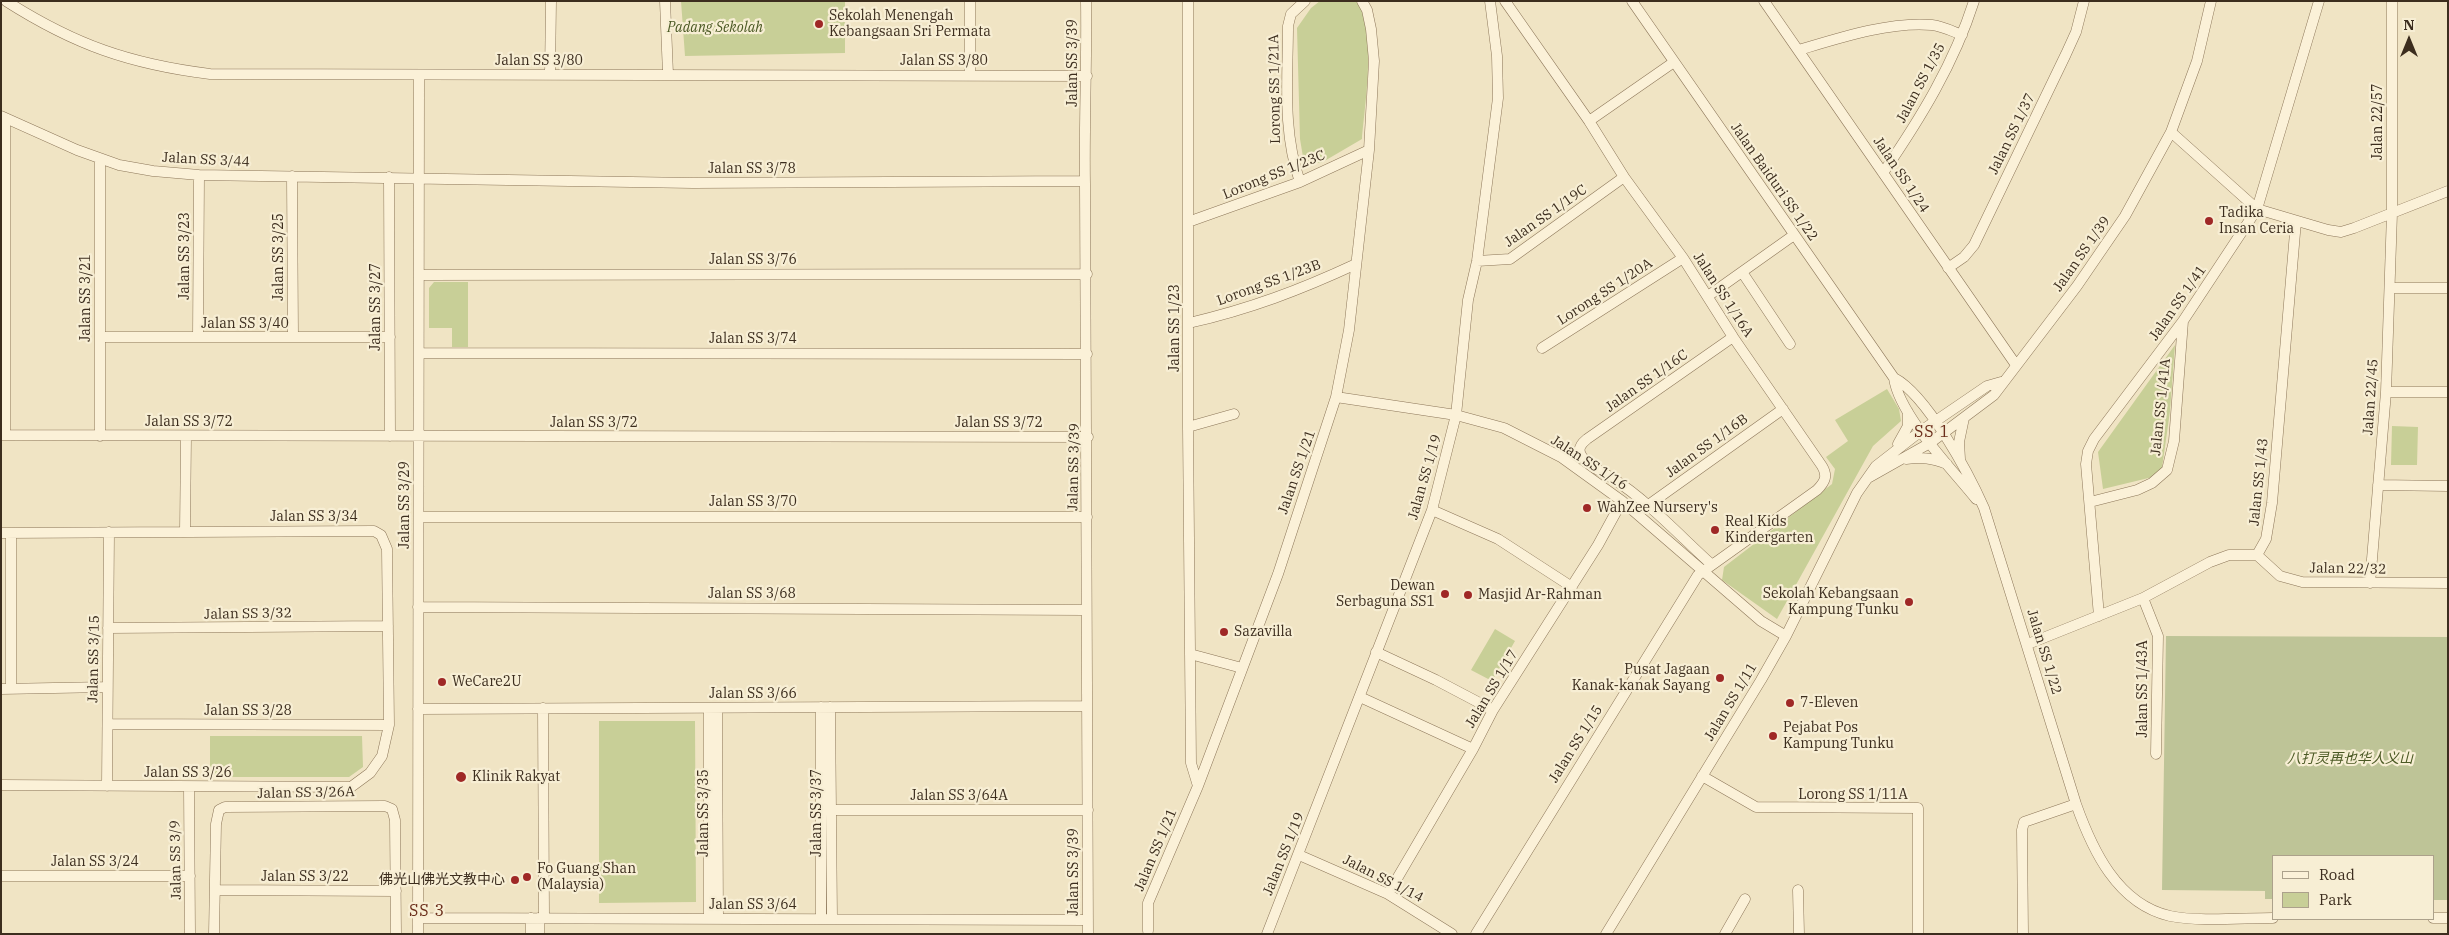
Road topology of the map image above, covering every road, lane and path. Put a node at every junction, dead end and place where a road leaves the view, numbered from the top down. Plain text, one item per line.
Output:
1 (6, 1) edge
2 (551, 1) edge
3 (665, 1) edge
4 (970, 1) edge
5 (1086, 1) edge
6 (1188, 1) edge
7 (1305, 1) edge
8 (1362, 1) edge
9 (1490, 1) edge
10 (1505, 1) edge
11 (1632, 1) edge
12 (1764, 1) edge
13 (1974, 1) edge
14 (2084, 1) edge
15 (2211, 1) edge
16 (2319, 1) edge
17 (2392, 1) edge
18 (1962, 35) junction
19 (1799, 50) junction
20 (1674, 62) junction
21 (668, 74) junction
22 (970, 74) junction
23 (550, 75) junction
24 (419, 76) junction
25 (1087, 76) junction
26 (3, 117) edge
27 (1589, 121) junction
28 (2171, 132) junction
29 (1368, 150) junction
30 (100, 159) junction
31 (1883, 173) junction
32 (199, 175) junction
33 (292, 176) junction
34 (388, 177) junction
35 (419, 177) junction
36 (1624, 177) junction
37 (1085, 181) junction
38 (1300, 182) junction
39 (2448, 191) edge
40 (2257, 209) junction
41 (2392, 213) junction
42 (1188, 222) junction
43 (2296, 222) junction
44 (1794, 235) junction
45 (3, 241) edge
46 (1683, 258) junction
47 (1477, 261) junction
48 (1356, 264) junction
49 (1948, 268) junction
50 (1742, 272) junction
51 (1087, 274) junction
52 (419, 275) junction
53 (2390, 288) junction
54 (2448, 288) edge
55 (1708, 296) junction
56 (2183, 322) junction
57 (1189, 323) junction
58 (3, 336) edge
59 (100, 337) junction
60 (198, 337) junction
61 (293, 337) junction
62 (390, 337) junction
63 (1733, 337) junction
64 (1790, 344) dead end
65 (1542, 348) dead end
66 (419, 353) junction
67 (1087, 354) junction
68 (2016, 365) junction
69 (1894, 378) junction
70 (2001, 382) junction
71 (2386, 392) junction
72 (2448, 392) edge
73 (1336, 397) junction
74 (1922, 405) junction
75 (1958, 408) junction
76 (1783, 409) junction
77 (1908, 411) junction
78 (1234, 414) dead end
79 (1456, 415) junction
80 (1964, 418) junction
81 (1934, 421) junction
82 (1188, 427) junction
83 (1921, 431) junction
84 (1943, 433) junction
85 (3, 435) edge
86 (100, 436) junction
87 (186, 436) junction
88 (390, 436) junction
89 (419, 437) junction
90 (1088, 437) junction
91 (1930, 442) junction
92 (1579, 450) joint
93 (1895, 457) junction
94 (1960, 459) junction
95 (1948, 464) junction
96 (2378, 485) junction
97 (2448, 486) edge
98 (1622, 501) junction
99 (2090, 502) junction
100 (1647, 506) junction
101 (1984, 508) junction
102 (1432, 510) junction
103 (419, 516) junction
104 (1087, 517) junction
105 (109, 532) junction
106 (185, 532) junction
107 (6, 533) edge
108 (2257, 555) junction
109 (1706, 567) junction
110 (2370, 583) junction
111 (2448, 583) edge
112 (1572, 587) junction
113 (2143, 598) junction
114 (418, 607) junction
115 (1086, 610) junction
116 (2100, 616) junction
117 (388, 626) junction
118 (108, 628) junction
119 (1786, 636) junction
120 (2028, 644) junction
121 (1376, 652) junction
122 (1190, 654) junction
123 (1242, 668) junction
124 (107, 687) junction
125 (6, 689) edge
126 (1360, 697) junction
127 (1087, 706) junction
128 (543, 708) junction
129 (713, 708) junction
130 (826, 708) junction
131 (418, 709) junction
132 (1493, 710) junction
133 (108, 724) junction
134 (389, 724) junction
135 (1473, 749) junction
136 (2156, 754) dead end
137 (370, 772) joint
138 (1702, 776) junction
139 (1, 785) edge
140 (107, 786) junction
141 (1198, 786) junction
142 (189, 787) junction
143 (2076, 804) junction
144 (831, 810) junction
145 (1088, 810) junction
146 (1299, 855) junction
147 (1, 876) edge
148 (190, 876) junction
149 (215, 890) junction
150 (1798, 890) dead end
151 (396, 891) junction
152 (1388, 894) junction
153 (1745, 899) dead end
154 (418, 918) junction
155 (538, 918) junction
156 (2272, 918) edge
157 (2434, 918) edge
158 (2448, 918) edge
159 (713, 919) junction
160 (821, 919) junction
161 (832, 919) junction
162 (1088, 920) junction
163 (1148, 930) dead end
164 (190, 934) edge
165 (214, 934) edge
166 (396, 934) edge
167 (418, 934) edge
168 (530, 934) edge
169 (539, 934) edge
170 (1088, 934) edge
171 (1267, 934) edge
172 (1452, 934) edge
173 (1476, 934) edge
174 (1606, 934) edge
175 (1724, 934) edge
176 (1799, 934) edge
177 (1918, 934) edge
178 (2023, 934) edge

1 - 24 street, Jalan SS 3/80
2 - 23 street
3 - 21 street
4 - 22 street
5 - 25 street, Jalan SS 3/39
6 - 42 street, Jalan SS 1/23
7 - 38 street, Lorong SS 1/21A
8 - 29 street, Jalan SS 1/21
9 - 47 street, Jalan SS 1/19
10 - 27 street, Jalan SS 1/16A
11 - 20 street, Jalan Baiduri SS 1/22
12 - 19 street, Jalan SS 1/24
13 - 18 street, Jalan SS 1/35
14 - 49 street, Jalan SS 1/37
15 - 28 street, Jalan SS 1/39
16 - 40 street, Jalan SS 1/41
17 - 41 street, Jalan 22/57
18 - 19 street
18 - 31 street, Jalan SS 1/35
19 - 31 street, Jalan SS 1/24
20 - 27 street
20 - 44 street, Jalan Baiduri SS 1/22
21 - 22 street, Jalan SS 3/80
21 - 23 street, Jalan SS 3/80
22 - 25 street, Jalan SS 3/80
23 - 24 street, Jalan SS 3/80
24 - 35 street, Jalan SS 3/29
25 - 37 street, Jalan SS 3/39
26 - 30 street, Jalan SS 3/44
26 - 45 street
27 - 36 street, Jalan SS 1/16A
28 - 40 street
28 - 68 street, Jalan SS 1/39
29 - 38 street, Lorong SS 1/23C
29 - 48 street, Jalan SS 1/21
30 - 32 street, Jalan SS 3/44
30 - 59 street, Jalan SS 3/21
31 - 49 street, Jalan SS 1/24
32 - 33 street, Jalan SS 3/44
32 - 60 street, Jalan SS 3/23
33 - 34 street, Jalan SS 3/44
33 - 61 street, Jalan SS 3/25
34 - 35 street, Jalan SS 3/44
34 - 62 street, Jalan SS 3/27
35 - 37 street, Jalan SS 3/78
35 - 52 street, Jalan SS 3/29
36 - 46 street, Jalan SS 1/16A
36 - 47 street, Jalan SS 1/19C
37 - 51 street, Jalan SS 3/39
38 - 42 street, Lorong SS 1/23C
39 - 41 street
40 - 43 street
40 - 56 street, Jalan SS 1/41
41 - 43 street
41 - 53 street, Jalan 22/45
42 - 57 street, Jalan SS 1/23
43 - 108 street, Jalan SS 1/43
44 - 50 street
44 - 69 street, Jalan Baiduri SS 1/22
45 - 58 street
46 - 55 street, Jalan SS 1/16A
46 - 65 street, Lorong SS 1/20A
47 - 79 street, Jalan SS 1/19
48 - 57 street, Lorong SS 1/23B
48 - 73 street, Jalan SS 1/21
49 - 68 street, Jalan SS 1/24
50 - 55 street
50 - 64 street
51 - 52 street, Jalan SS 3/76
51 - 67 street, Jalan SS 3/39
52 - 66 street, Jalan SS 3/29
53 - 54 street
53 - 71 street, Jalan 22/45
55 - 63 street, Jalan SS 1/16A
56 - 99 street, Jalan SS 1/41
56 - 99 street, Jalan SS 1/41A
57 - 82 street, Jalan SS 1/23
58 - 85 street
59 - 60 street, Jalan SS 3/40
59 - 86 street, Jalan SS 3/21
60 - 61 street, Jalan SS 3/40
61 - 62 street, Jalan SS 3/40
62 - 88 street, Jalan SS 3/27
63 - 76 street, Jalan SS 1/16A
63 - 92 street, Jalan SS 1/16C
66 - 67 street, Jalan SS 3/74
66 - 89 street, Jalan SS 3/29
67 - 90 street, Jalan SS 3/39
68 - 70 street, Jalan SS 1/39
69 - 74 street, Jalan SS 1/22
69 - 77 street, Jalan SS 1/22
70 - 75 street, Jalan SS 1/39
70 - 80 street, Jalan SS 1/39
71 - 72 street
71 - 96 street, Jalan 22/45
73 - 79 street, Jalan SS 1/16
73 - 123 street, Jalan SS 1/21
74 - 75 street
74 - 81 street, Jalan SS 1/22
75 - 81 street, Jalan SS 1/39
76 - 100 street, Jalan SS 1/16B
76 - 109 street, Jalan SS 1/16A
77 - 83 street, Jalan SS 1/22
77 - 93 street
78 - 82 street
79 - 98 street, Jalan SS 1/16
79 - 102 street, Jalan SS 1/19
80 - 84 street, Jalan SS 1/39
80 - 94 street
81 - 83 street, Jalan SS 1/39
81 - 84 street, Jalan SS 1/22
82 - 122 street, Jalan SS 1/23
83 - 91 street, Jalan SS 1/22
83 - 93 street, Jalan SS 1/11
84 - 91 street, Jalan SS 1/39
84 - 94 street, Jalan SS 1/22
85 - 86 street, Jalan SS 3/72
86 - 87 street, Jalan SS 3/72
87 - 88 street, Jalan SS 3/72
87 - 106 street
88 - 89 street, Jalan SS 3/72
89 - 90 street, Jalan SS 3/72
89 - 103 street, Jalan SS 3/29
90 - 104 street, Jalan SS 3/39
91 - 93 street, Jalan SS 1/11
91 - 95 street, Jalan SS 1/22
92 - 100 street, Jalan SS 1/16
93 - 95 street
93 - 119 street, Jalan SS 1/11
94 - 101 street, Jalan SS 1/22
95 - 101 street, Jalan SS 1/22
96 - 97 street
96 - 110 street, Jalan 22/45
98 - 109 street, Jalan SS 1/16
98 - 112 street, Jalan SS 1/17
99 - 116 street, Jalan SS 1/41
100 - 109 street, Jalan SS 1/16
101 - 120 street, Jalan SS 1/22
102 - 112 street
102 - 121 street, Jalan SS 1/19
103 - 104 street, Jalan SS 3/70
103 - 114 street, Jalan SS 3/29
104 - 115 street, Jalan SS 3/39
105 - 106 street, Jalan SS 3/34
105 - 107 street, Jalan SS 3/34
105 - 118 street, Jalan SS 3/15
106 - 117 street, Jalan SS 3/34
107 - 125 street
108 - 110 street, Jalan 22/32
108 - 113 street
109 - 119 street, Jalan SS 1/16
109 - 173 street, Jalan SS 1/15
110 - 111 street, Jalan 22/32
112 - 132 street, Jalan SS 1/17
113 - 116 street
113 - 136 street, Jalan SS 1/43A
114 - 115 street, Jalan SS 3/68
114 - 131 street, Jalan SS 3/29
115 - 127 street, Jalan SS 3/39
116 - 120 street
117 - 118 street, Jalan SS 3/32
117 - 134 street, Jalan SS 3/34
118 - 124 street, Jalan SS 3/15
119 - 138 street, Jalan SS 1/11
120 - 143 street, Jalan SS 1/22
121 - 126 street, Jalan SS 1/19
121 - 132 street
122 - 123 street
122 - 141 street, Jalan SS 1/23
123 - 141 street, Jalan SS 1/21
124 - 125 street
124 - 133 street, Jalan SS 3/15
126 - 135 street
126 - 146 street, Jalan SS 1/19
127 - 130 street, Jalan SS 3/66
127 - 145 street, Jalan SS 3/39
128 - 129 street, Jalan SS 3/66
128 - 131 street, Jalan SS 3/66
128 - 155 street
129 - 130 street, Jalan SS 3/66
129 - 159 street, Jalan SS 3/35
130 - 144 street, Jalan SS 3/37
130 - 160 street, Jalan SS 3/37
131 - 154 street, Jalan SS 3/29
132 - 135 street, Jalan SS 1/17
133 - 134 street, Jalan SS 3/28
133 - 140 street, Jalan SS 3/15
134 - 137 street, Jalan SS 3/34
135 - 152 street, Jalan SS 1/17
137 - 142 street, Jalan SS 3/26
138 - 174 street, Jalan SS 1/11
138 - 177 street, Lorong SS 1/11A
139 - 140 street, Jalan SS 3/26
140 - 142 street, Jalan SS 3/26
141 - 163 street, Jalan SS 1/21
142 - 148 street, Jalan SS 3/9
143 - 156 street, Jalan SS 1/22
143 - 178 street
144 - 145 street, Jalan SS 3/64A
144 - 161 street, Jalan SS 3/37
145 - 162 street, Jalan SS 3/39
146 - 152 street, Jalan SS 1/14
146 - 171 street, Jalan SS 1/19
147 - 148 street, Jalan SS 3/24
148 - 164 street, Jalan SS 3/9
149 - 151 street, Jalan SS 3/22
149 - 151 street, Jalan SS 3/26A
149 - 165 street, Jalan SS 3/26A
150 - 176 street
151 - 166 street, Jalan SS 3/26A
152 - 172 street, Jalan SS 1/14
153 - 175 street
154 - 155 street, Jalan SS 3/64
154 - 167 street, Jalan SS 3/29
155 - 159 street, Jalan SS 3/64
155 - 168 street
155 - 169 street
157 - 158 street
159 - 160 street, Jalan SS 3/64
160 - 161 street, Jalan SS 3/64
161 - 162 street, Jalan SS 3/64
162 - 170 street, Jalan SS 3/39

